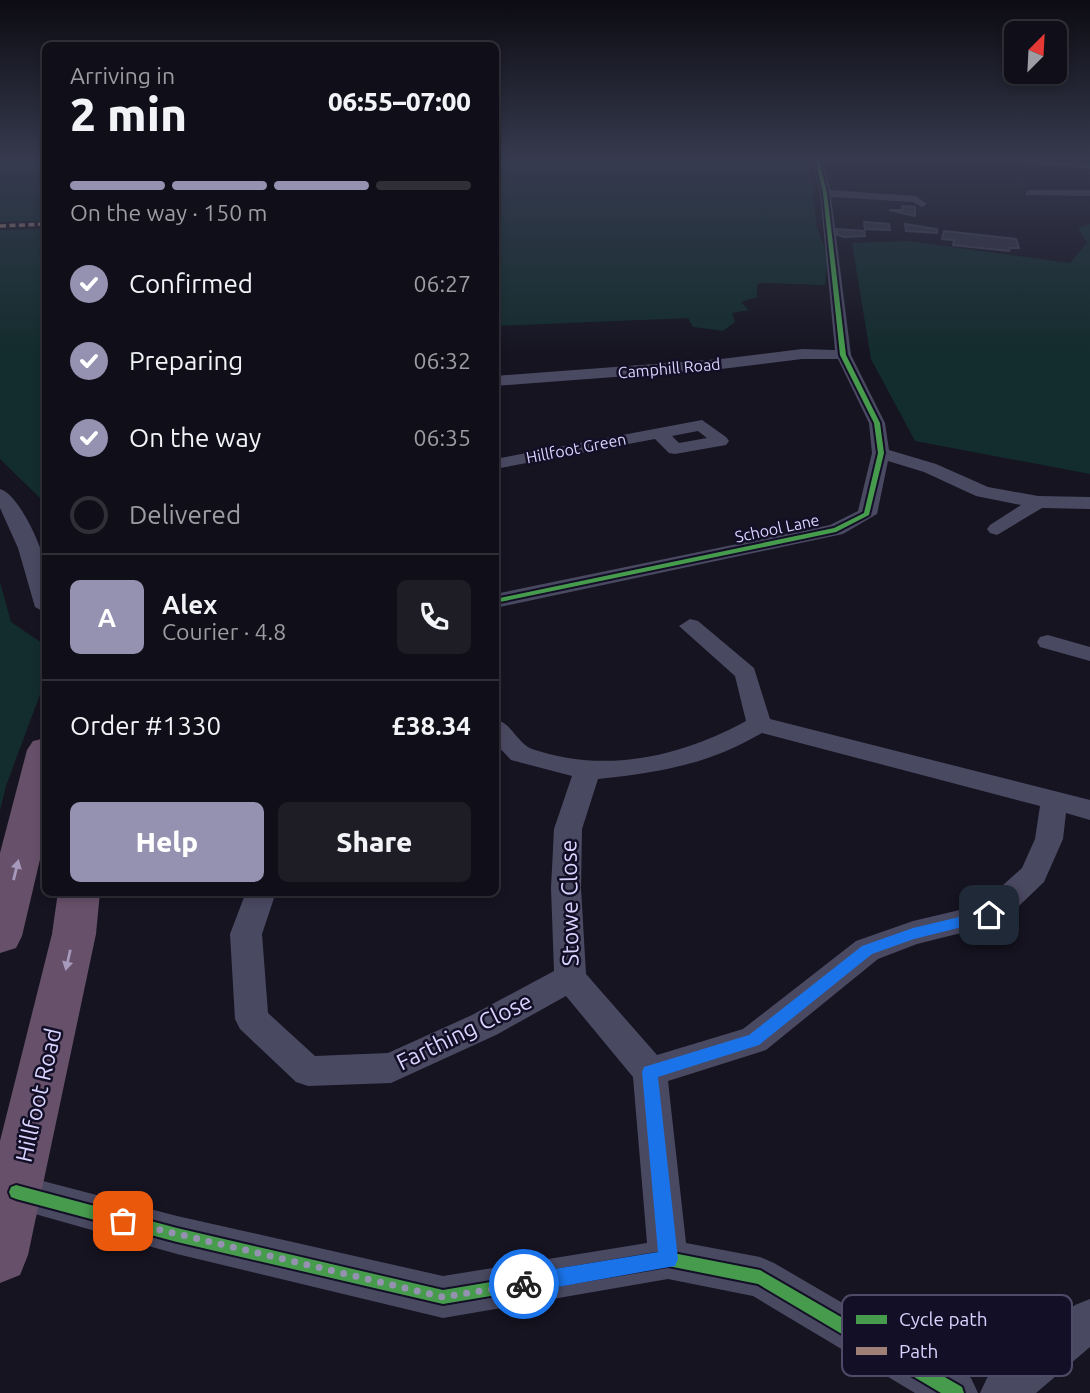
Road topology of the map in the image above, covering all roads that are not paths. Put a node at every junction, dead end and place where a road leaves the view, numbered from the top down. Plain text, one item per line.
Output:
1 (828, 224) edge
2 (843, 355) junction
3 (499, 381) edge
4 (657, 432) dead end
5 (881, 453) junction
6 (499, 463) edge
7 (0, 495) edge
8 (1038, 502) junction
9 (1090, 503) edge
10 (997, 529) dead end
11 (24, 539) junction
12 (42, 545) edge
13 (42, 590) edge
14 (499, 600) edge
15 (690, 626) dead end
16 (1048, 642) dead end
17 (1090, 654) edge
18 (759, 724) junction
19 (499, 731) edge
20 (42, 766) edge
21 (587, 771) junction
22 (1054, 802) junction
23 (1090, 810) edge
24 (79, 896) edge
25 (260, 896) edge
26 (0, 936) edge
27 (570, 978) junction
28 (650, 1072) junction
29 (8, 1193) edge
30 (0, 1255) edge
31 (668, 1259) junction
32 (1090, 1320) edge
33 (842, 1326) edge
34 (1072, 1335) edge
35 (927, 1376) edge
36 (1022, 1376) edge
37 (956, 1393) edge
38 (1002, 1393) edge

1 - 2 street, School Lane
2 - 3 street, Camphill Road
2 - 5 street, School Lane
4 - 6 street, Hillfoot Green
5 - 8 street
5 - 14 street, School Lane
7 - 11 street
8 - 9 street
8 - 10 street
11 - 12 street
11 - 13 street
15 - 18 street
16 - 17 street
18 - 21 street
18 - 22 street
19 - 21 street
26 -> 20 highway
21 - 27 street, Stowe Close
22 - 23 street
22 - 28 street
24 -> 29 highway, Hillfoot Road
25 - 27 street, Farthing Close
27 - 28 street, Stowe Close
28 - 31 street
29 - 30 highway, Hillfoot Road
29 - 31 street
31 - 33 street
32 - 34 street
35 - 37 street
36 - 38 street

